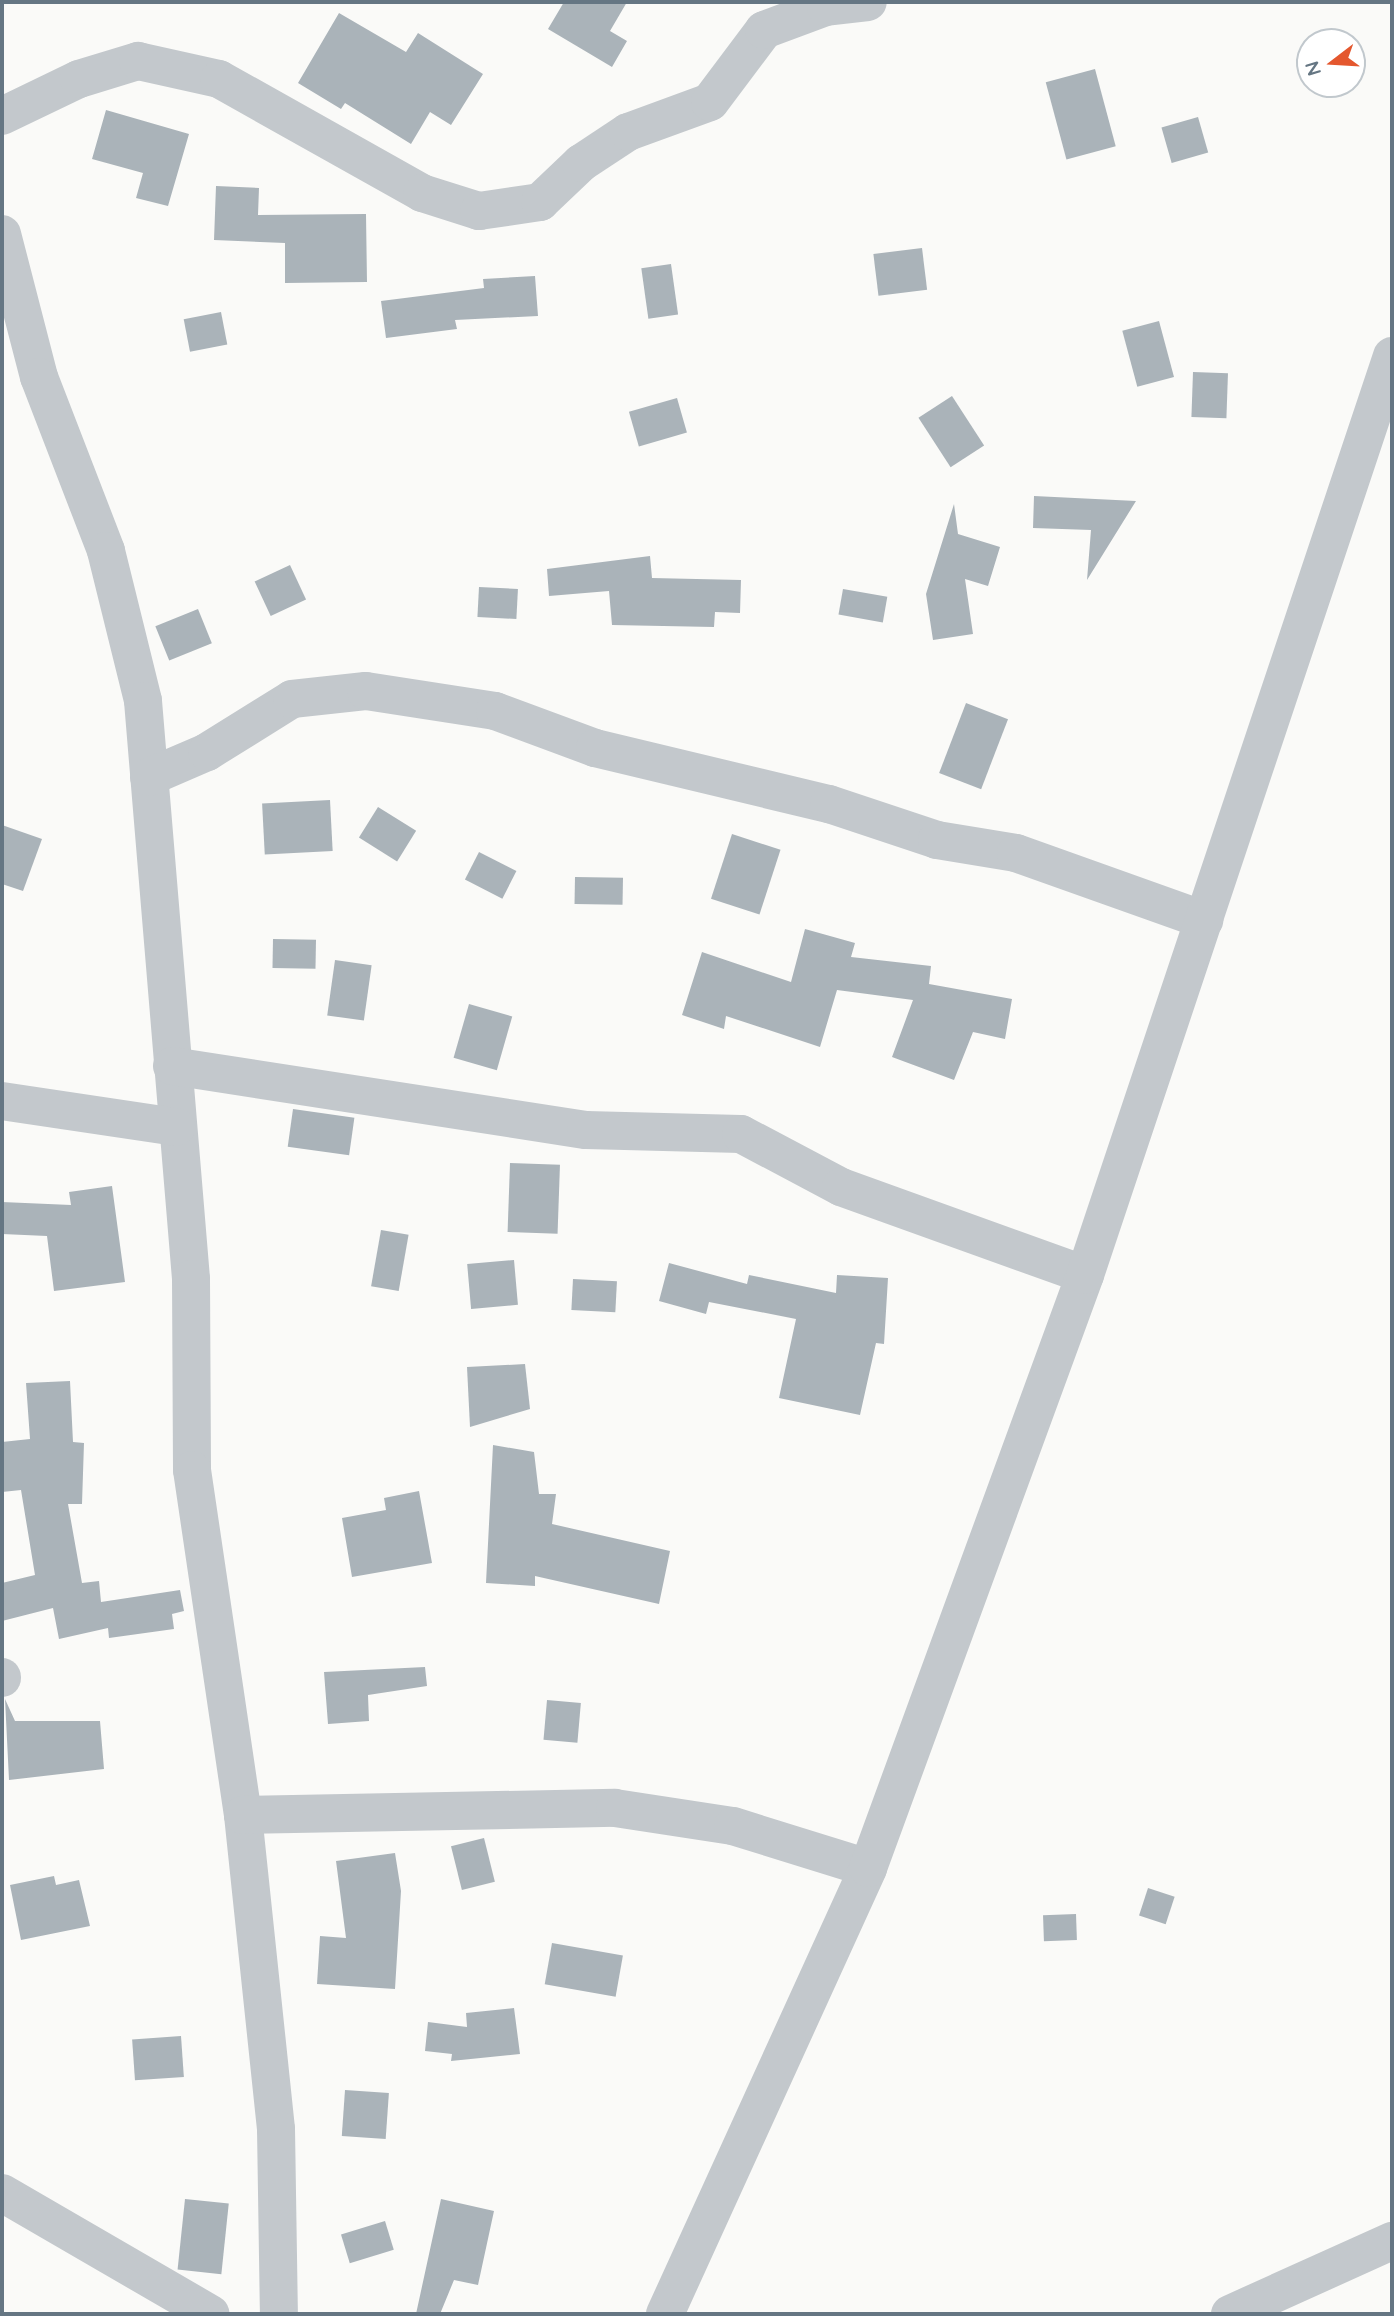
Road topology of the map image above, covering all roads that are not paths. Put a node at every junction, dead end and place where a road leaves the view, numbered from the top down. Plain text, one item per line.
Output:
1 (868, 2) edge
2 (2, 116) edge
3 (2, 234) edge
4 (1392, 356) edge
5 (149, 777) junction
6 (1204, 920) junction
7 (172, 1066) junction
8 (2, 1101) edge
9 (177, 1127) junction
10 (1085, 1275) junction
11 (243, 1815) junction
12 (868, 1868) junction
13 (2, 2193) edge
14 (1392, 2241) edge
15 (211, 2314) edge
16 (279, 2314) edge
17 (665, 2314) edge
18 (1230, 2314) edge

1 - 2 street
3 - 5 street
4 - 6 street
5 - 6 street
5 - 7 street
6 - 10 street
7 - 9 street
7 - 10 street
8 - 9 street
9 - 11 street
10 - 12 street
11 - 12 street
11 - 16 street
12 - 17 street
13 - 15 street
14 - 18 street

